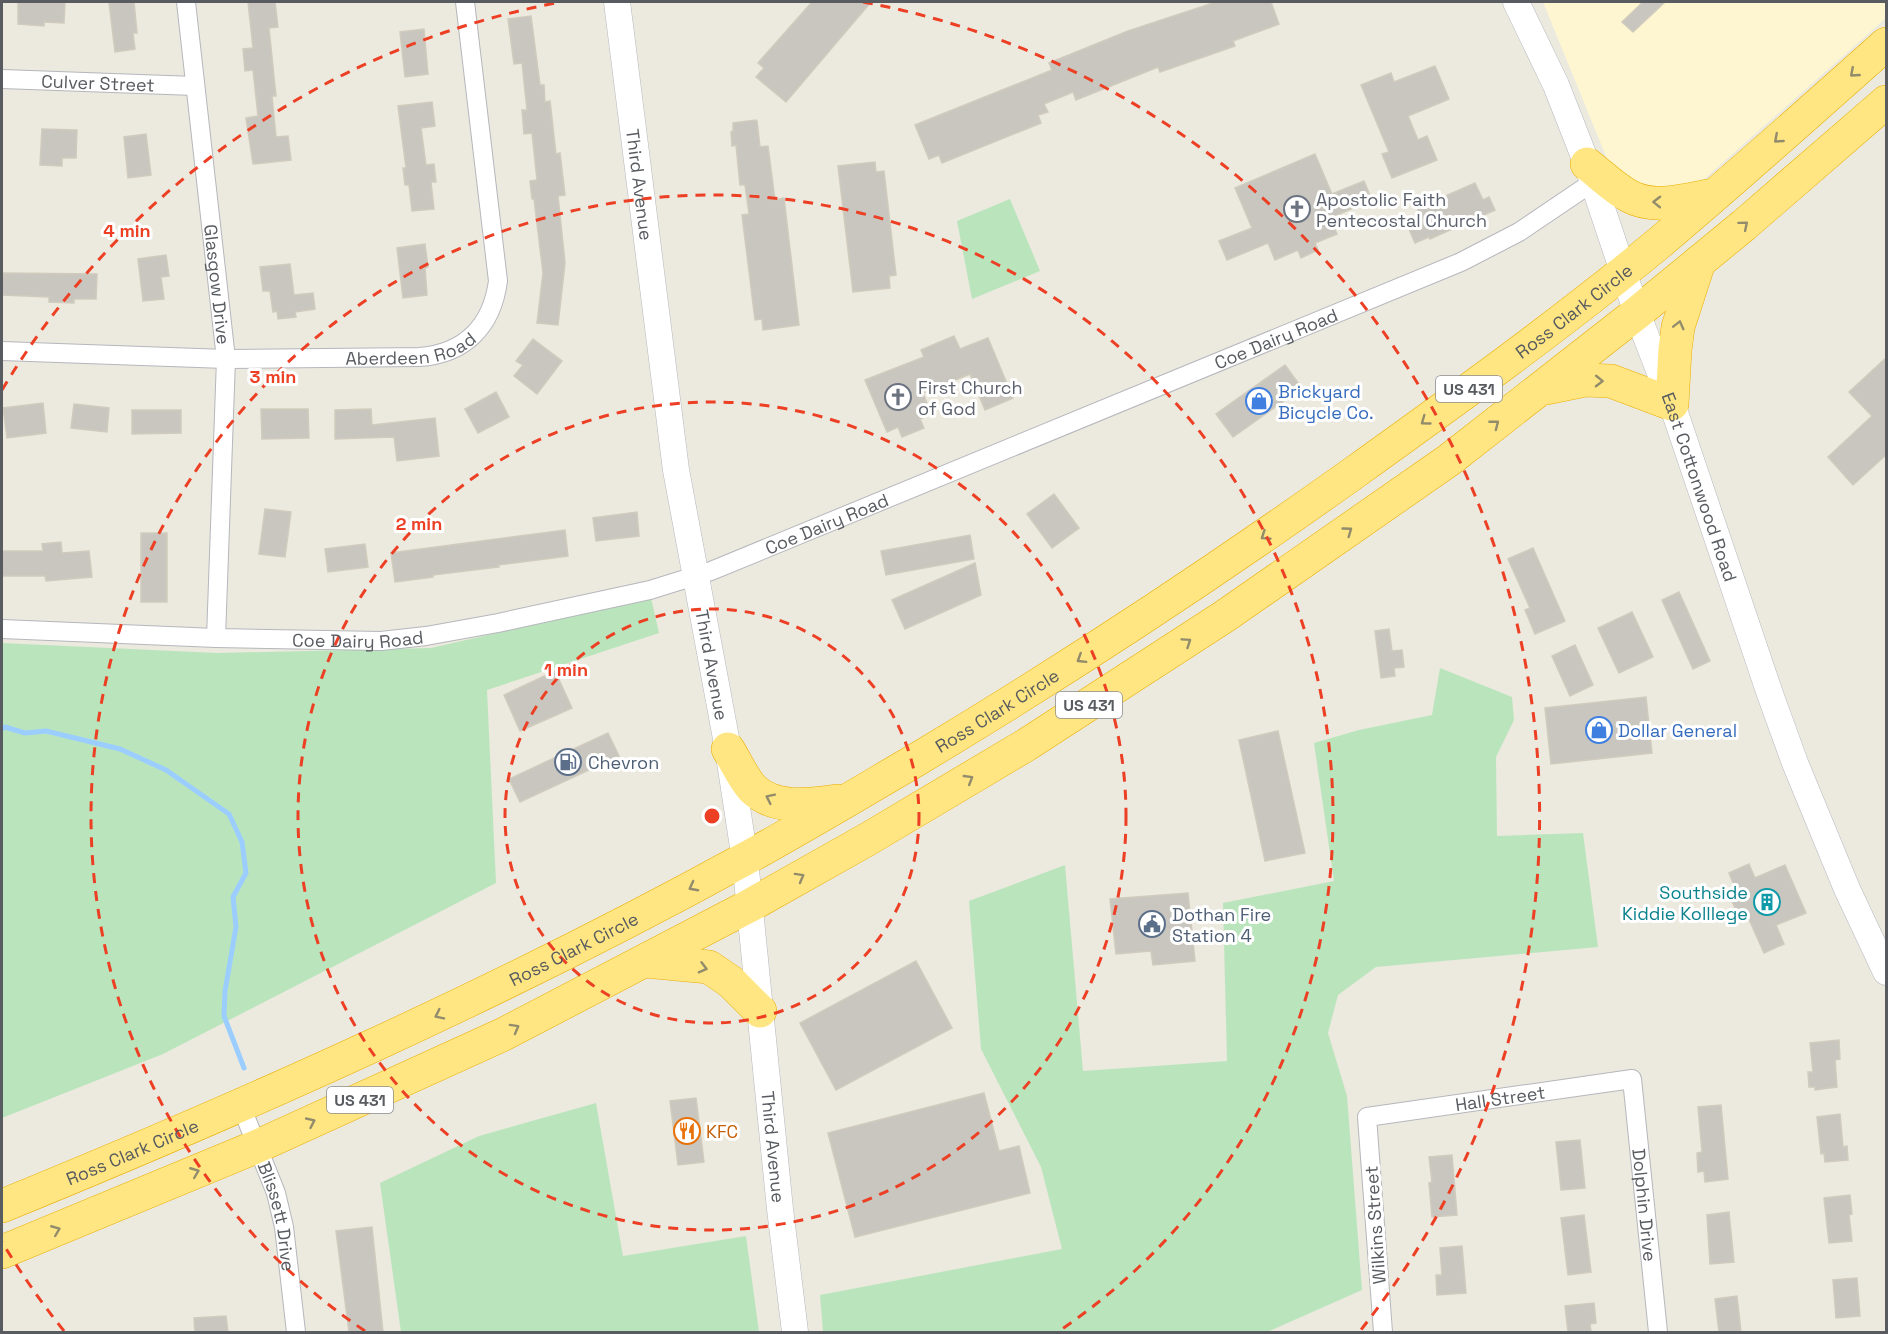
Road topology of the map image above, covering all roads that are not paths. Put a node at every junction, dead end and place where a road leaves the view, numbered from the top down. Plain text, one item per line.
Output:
1 (186, 2) edge
2 (465, 2) edge
3 (617, 2) edge
4 (1516, 2) edge
5 (1887, 44) edge
6 (2, 79) edge
7 (195, 86) junction
8 (1887, 102) edge
9 (1590, 173) junction
10 (1715, 195) junction
11 (1699, 262) junction
12 (1623, 272) junction
13 (1637, 313) junction
14 (2, 351) edge
15 (226, 359) junction
16 (1541, 388) junction
17 (1672, 404) junction
18 (695, 577) junction
19 (1131, 627) junction
20 (2, 629) edge
21 (216, 638) junction
22 (1153, 665) junction
23 (728, 749) junction
24 (848, 800) junction
25 (745, 860) junction
26 (749, 906) junction
27 (645, 961) junction
28 (1887, 972) edge
29 (760, 1011) junction
30 (1632, 1079) joint
31 (241, 1106) junction
32 (1367, 1117) joint
33 (258, 1146) junction
34 (2, 1206) edge
35 (2, 1252) edge
36 (296, 1332) edge
37 (795, 1332) edge
38 (1383, 1332) edge
39 (1658, 1332) edge

1 - 7 street, Glasgow Drive
2 - 15 street, Aberdeen Road
3 - 18 street, Third Avenue
4 - 9 street, East Cottonwood Road
5 -> 10 highway, Ross Clark Circle / US 431
6 - 7 street, Culver Street
7 - 15 street, Glasgow Drive
11 -> 8 highway, US 431
10 -> 9 highway
9 - 12 street, East Cottonwood Road
9 - 18 street, Coe Dairy Road
10 - 12 highway, Ross Clark Circle / US 431
11 - 13 highway, US 431
17 -> 11 highway
12 - 13 street, East Cottonwood Road
12 -> 19 highway, Ross Clark Circle / US 431
13 - 16 highway, US 431
13 - 17 street, East Cottonwood Road
14 - 15 street, Aberdeen Road
15 - 21 street, Glasgow Drive
16 -> 17 highway
22 -> 16 highway, US 431
17 - 28 street, East Cottonwood Road
18 - 21 street, Coe Dairy Road
18 - 23 street, Third Avenue
19 - 22 highway
19 -> 24 highway, Ross Clark Circle / US 431
20 - 21 street, Coe Dairy Road
26 -> 22 highway, US 431
24 -> 23 highway
23 - 25 street, Third Avenue
24 - 25 highway, Ross Clark Circle / US 431
25 - 26 street, Third Avenue
25 -> 31 highway, Ross Clark Circle / US 431
26 - 27 highway, US 431
26 - 29 street, Third Avenue
27 -> 29 highway
33 -> 27 highway, US 431
29 - 37 street, Third Avenue
30 - 32 street, Hall Street
30 - 39 street, Dolphin Drive
31 - 33 street, Blissett Drive
31 - 34 highway, Ross Clark Circle / US 431
32 - 38 street, Wilkins Street
35 -> 33 highway, US 431
33 - 36 street, Blissett Drive

